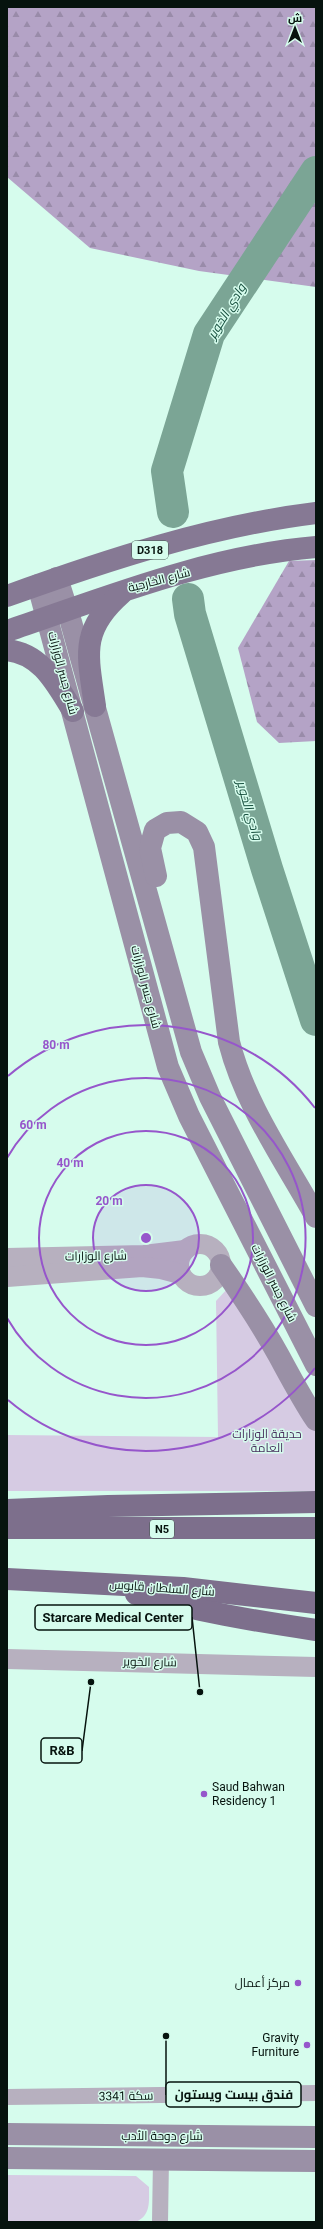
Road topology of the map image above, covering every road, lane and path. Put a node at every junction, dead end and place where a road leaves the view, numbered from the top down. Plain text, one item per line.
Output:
1 (316, 513) edge
2 (316, 547) edge
3 (47, 581) junction
4 (126, 589) junction
5 (7, 596) edge
6 (58, 614) junction
7 (7, 631) edge
8 (7, 650) edge
9 (95, 706) junction
10 (73, 711) junction
11 (173, 990) junction
12 (316, 1217) edge
13 (185, 1250) junction
14 (7, 1258) edge
15 (221, 1265) junction
16 (180, 1274) junction
17 (7, 1277) edge
18 (316, 1306) edge
19 (316, 1366) edge
20 (316, 1420) edge
21 (316, 1502) edge
22 (7, 1510) edge
23 (7, 1528) edge
24 (316, 1528) edge
25 (7, 1579) edge
26 (102, 1584) junction
27 (316, 1603) edge
28 (316, 1630) edge
29 (7, 1659) edge
30 (316, 1667) edge
31 (316, 2093) edge
32 (7, 2097) edge
33 (7, 2134) edge
34 (316, 2136) edge
35 (7, 2158) edge
36 (161, 2159) junction
37 (316, 2161) edge
38 (160, 2222) edge

1 - 3 main road, D318
2 - 4 main road, شارع الخارجية / D318
3 - 5 main road, D318
3 - 6 main road, شارع جسر الوزارات
4 - 6 main road, شارع الخارجية / D318
4 - 9 main road
6 - 7 main road, شارع الخارجية / D318
6 - 9 main road, شارع جسر الوزارات
6 - 10 main road, شارع جسر الوزارات
8 - 10 main road
9 - 11 main road, شارع جسر الوزارات
10 - 19 main road, شارع جسر الوزارات
11 - 12 main road
11 - 18 main road, شارع جسر الوزارات
13 - 14 street, شارع الوزارات
13 - 15 street
13 - 16 street
15 - 16 street
15 - 20 main road
16 - 17 street, شارع الوزارات
21 - 22 highway
23 - 24 highway, N5
25 - 26 highway, شارع السلطان قابوس
26 - 27 highway, شارع السلطان قابوس
26 - 28 highway
29 - 30 street, شارع الخوير
31 - 32 street, سكة 3341
33 - 34 main road, شارع دوحة الأدب
35 - 36 main road, شارع دوحة الأدب
36 - 37 main road, شارع دوحة الأدب
36 - 38 street

